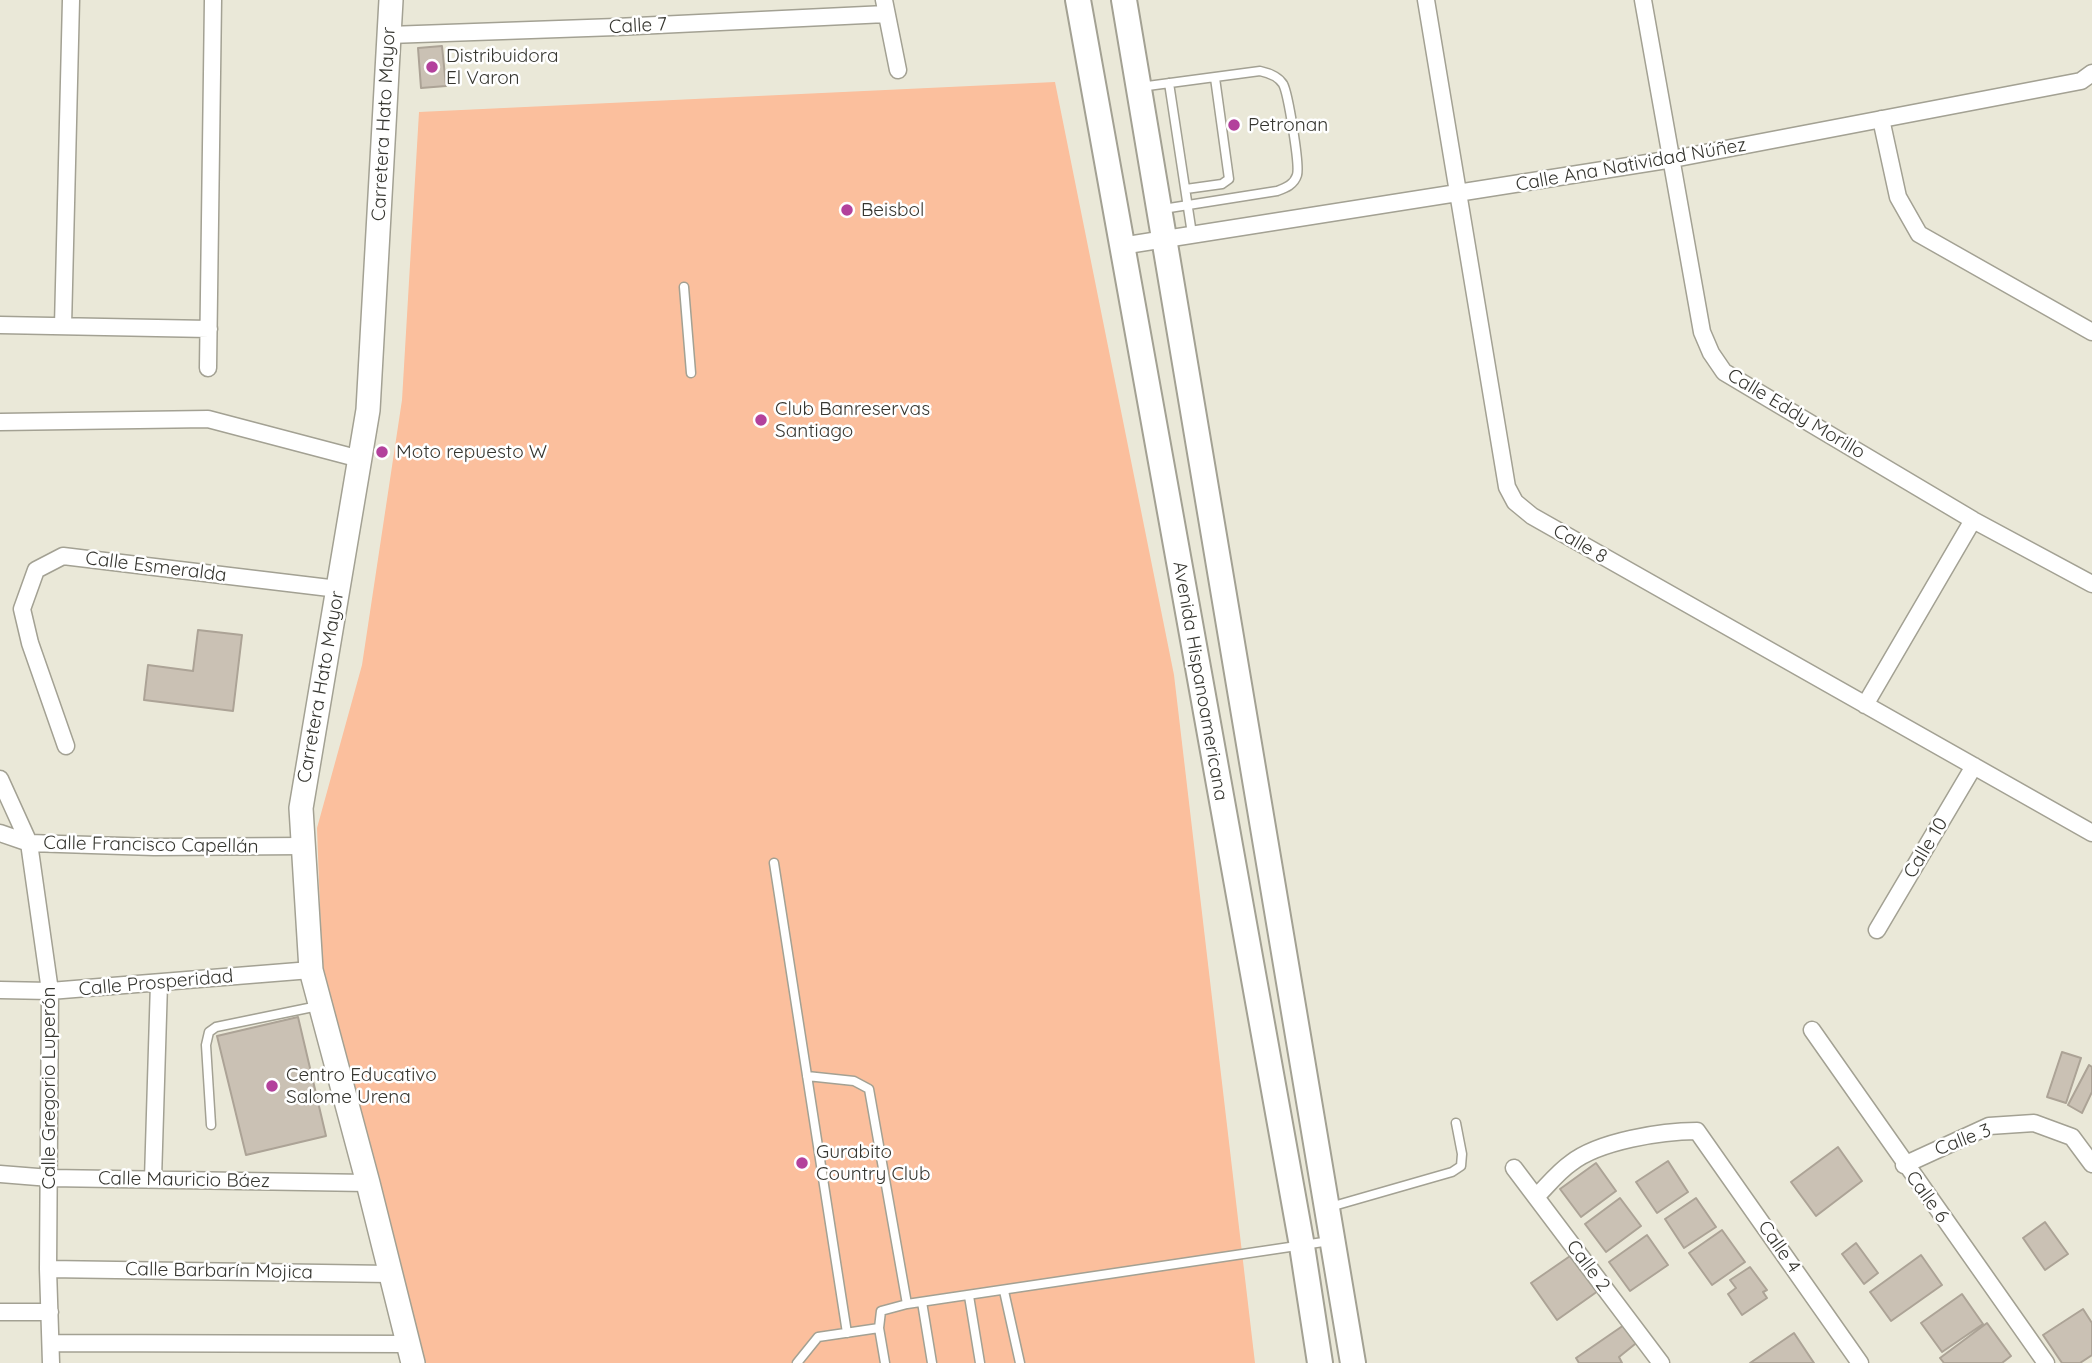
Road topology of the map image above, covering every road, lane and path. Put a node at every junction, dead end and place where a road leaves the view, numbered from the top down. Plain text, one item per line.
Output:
1 (71, 0) edge
2 (213, 0) edge
3 (391, 0) edge
4 (1078, 0) edge
5 (1124, 0) edge
6 (1426, 0) edge
7 (1643, 0) edge
8 (885, 7) edge
9 (389, 35) junction
10 (898, 70) dead end
11 (1215, 78) junction
12 (2088, 80) edge
13 (1169, 83) junction
14 (1139, 88) junction
15 (1881, 118) junction
16 (1673, 159) junction
17 (1186, 189) junction
18 (1459, 194) junction
19 (1188, 205) junction
20 (1160, 210) junction
21 (1192, 234) junction
22 (1166, 238) junction
23 (1121, 246) junction
24 (684, 287) dead end
25 (0, 325) edge
26 (63, 326) junction
27 (209, 329) junction
28 (2092, 332) edge
29 (208, 368) dead end
30 (691, 373) dead end
31 (0, 422) edge
32 (360, 459) junction
33 (1973, 520) junction
34 (2092, 584) edge
35 (338, 589) junction
36 (1865, 705) junction
37 (66, 746) dead end
38 (1974, 766) junction
39 (0, 779) edge
40 (0, 833) edge
41 (2092, 833) edge
42 (29, 843) junction
43 (304, 846) junction
44 (774, 863) dead end
45 (1877, 930) dead end
46 (311, 970) junction
47 (159, 983) junction
48 (0, 990) edge
49 (50, 991) junction
50 (321, 1005) junction
51 (1812, 1030) dead end
52 (807, 1076) junction
53 (1456, 1123) dead end
54 (211, 1125) dead end
55 (1904, 1164) junction
56 (2092, 1164) edge
57 (1514, 1168) dead end
58 (0, 1174) edge
59 (50, 1178) junction
60 (153, 1179) junction
61 (368, 1183) junction
62 (1536, 1197) junction
63 (1327, 1208) junction
64 (1333, 1241) junction
65 (1302, 1246) junction
66 (48, 1269) junction
67 (390, 1274) junction
68 (1004, 1291) junction
69 (969, 1296) junction
70 (922, 1302) junction
71 (907, 1304) junction
72 (0, 1312) edge
73 (50, 1312) junction
74 (879, 1328) junction
75 (847, 1333) junction
76 (51, 1343) junction
77 (410, 1354) edge
78 (51, 1363) edge
79 (797, 1363) edge
80 (885, 1363) edge
81 (932, 1363) edge
82 (980, 1363) edge
83 (1020, 1363) edge
84 (1320, 1363) edge
85 (1353, 1363) edge
86 (1661, 1363) edge
87 (1860, 1363) edge
88 (2046, 1363) edge

1 - 26 street
2 - 27 street
3 - 9 street, Carretera Hato Mayor
4 - 23 main road, Avenida Hispanoamericana
5 - 14 main road, Avenida Hispanoamericana
6 - 18 street, Calle 8
7 - 16 street, Calle Eddy Morillo
8 - 9 street, Calle 7
8 - 10 street
9 - 32 street, Carretera Hato Mayor
11 - 13 lane
11 - 17 lane
11 - 19 lane
12 - 15 street, Calle Ana Natividad Núñez
13 - 14 lane
13 - 17 lane
14 - 20 main road, Avenida Hispanoamericana
15 - 16 street, Calle Ana Natividad Núñez
15 - 28 street
16 - 18 street, Calle Ana Natividad Núñez
16 - 33 street, Calle Eddy Morillo
17 - 19 lane
18 - 21 street, Calle Ana Natividad Núñez
18 - 36 street, Calle 8
19 - 20 lane
19 - 21 lane
20 - 22 main road, Avenida Hispanoamericana
21 - 22 street, Calle Ana Natividad Núñez
22 - 23 street, Calle Ana Natividad Núñez
22 - 63 main road, Avenida Hispanoamericana
23 - 65 main road, Avenida Hispanoamericana
24 - 30 lane
25 - 26 street
26 - 27 street
27 - 29 street
31 - 32 street
32 - 35 street, Carretera Hato Mayor
33 - 34 street, Calle Eddy Morillo
33 - 36 street
35 - 37 street, Calle Esmeralda
35 - 43 street, Carretera Hato Mayor
36 - 38 street, Calle 8
38 - 41 street, Calle 8
38 - 45 street, Calle 10
39 - 42 street, Calle Gregorio Luperón
40 - 42 street, Calle Francisco Capellán
42 - 43 street, Calle Francisco Capellán
42 - 49 street, Calle Gregorio Luperón
43 - 46 street, Carretera Hato Mayor
44 - 52 lane
46 - 47 street, Calle Prosperidad
46 - 50 street, Carretera Hato Mayor
47 - 49 street, Calle Prosperidad
47 - 60 street
48 - 49 street, Calle Prosperidad
49 - 59 street, Calle Gregorio Luperón
50 - 54 lane
50 - 61 street, Carretera Hato Mayor
51 - 55 street, Calle 6
52 - 71 lane
52 - 75 lane
53 - 63 lane
55 - 56 street, Calle 3
55 - 88 street, Calle 6
57 - 62 street, Calle 2
58 - 59 street, Calle Mauricio Báez
59 - 60 street, Calle Mauricio Báez
59 - 66 street, Calle Gregorio Luperón
60 - 61 street, Calle Mauricio Báez
61 - 67 street, Carretera Hato Mayor
62 - 86 street, Calle 2
62 - 87 street, Calle 4
63 - 64 main road, Avenida Hispanoamericana
64 - 65 lane
64 - 85 main road, Avenida Hispanoamericana
65 - 68 lane
65 - 84 main road, Avenida Hispanoamericana
66 - 67 street, Calle Barbarín Mojica
66 - 73 street, Calle Gregorio Luperón
67 - 77 street, Carretera Hato Mayor
68 - 69 lane
68 - 83 lane
69 - 70 lane
69 - 82 lane
70 - 71 lane
70 - 81 lane
71 - 74 lane
72 - 73 street
73 - 76 street, Calle Gregorio Luperón
74 - 75 lane
74 - 80 lane
75 - 79 lane
76 - 77 street
76 - 78 street, Calle Gregorio Luperón

